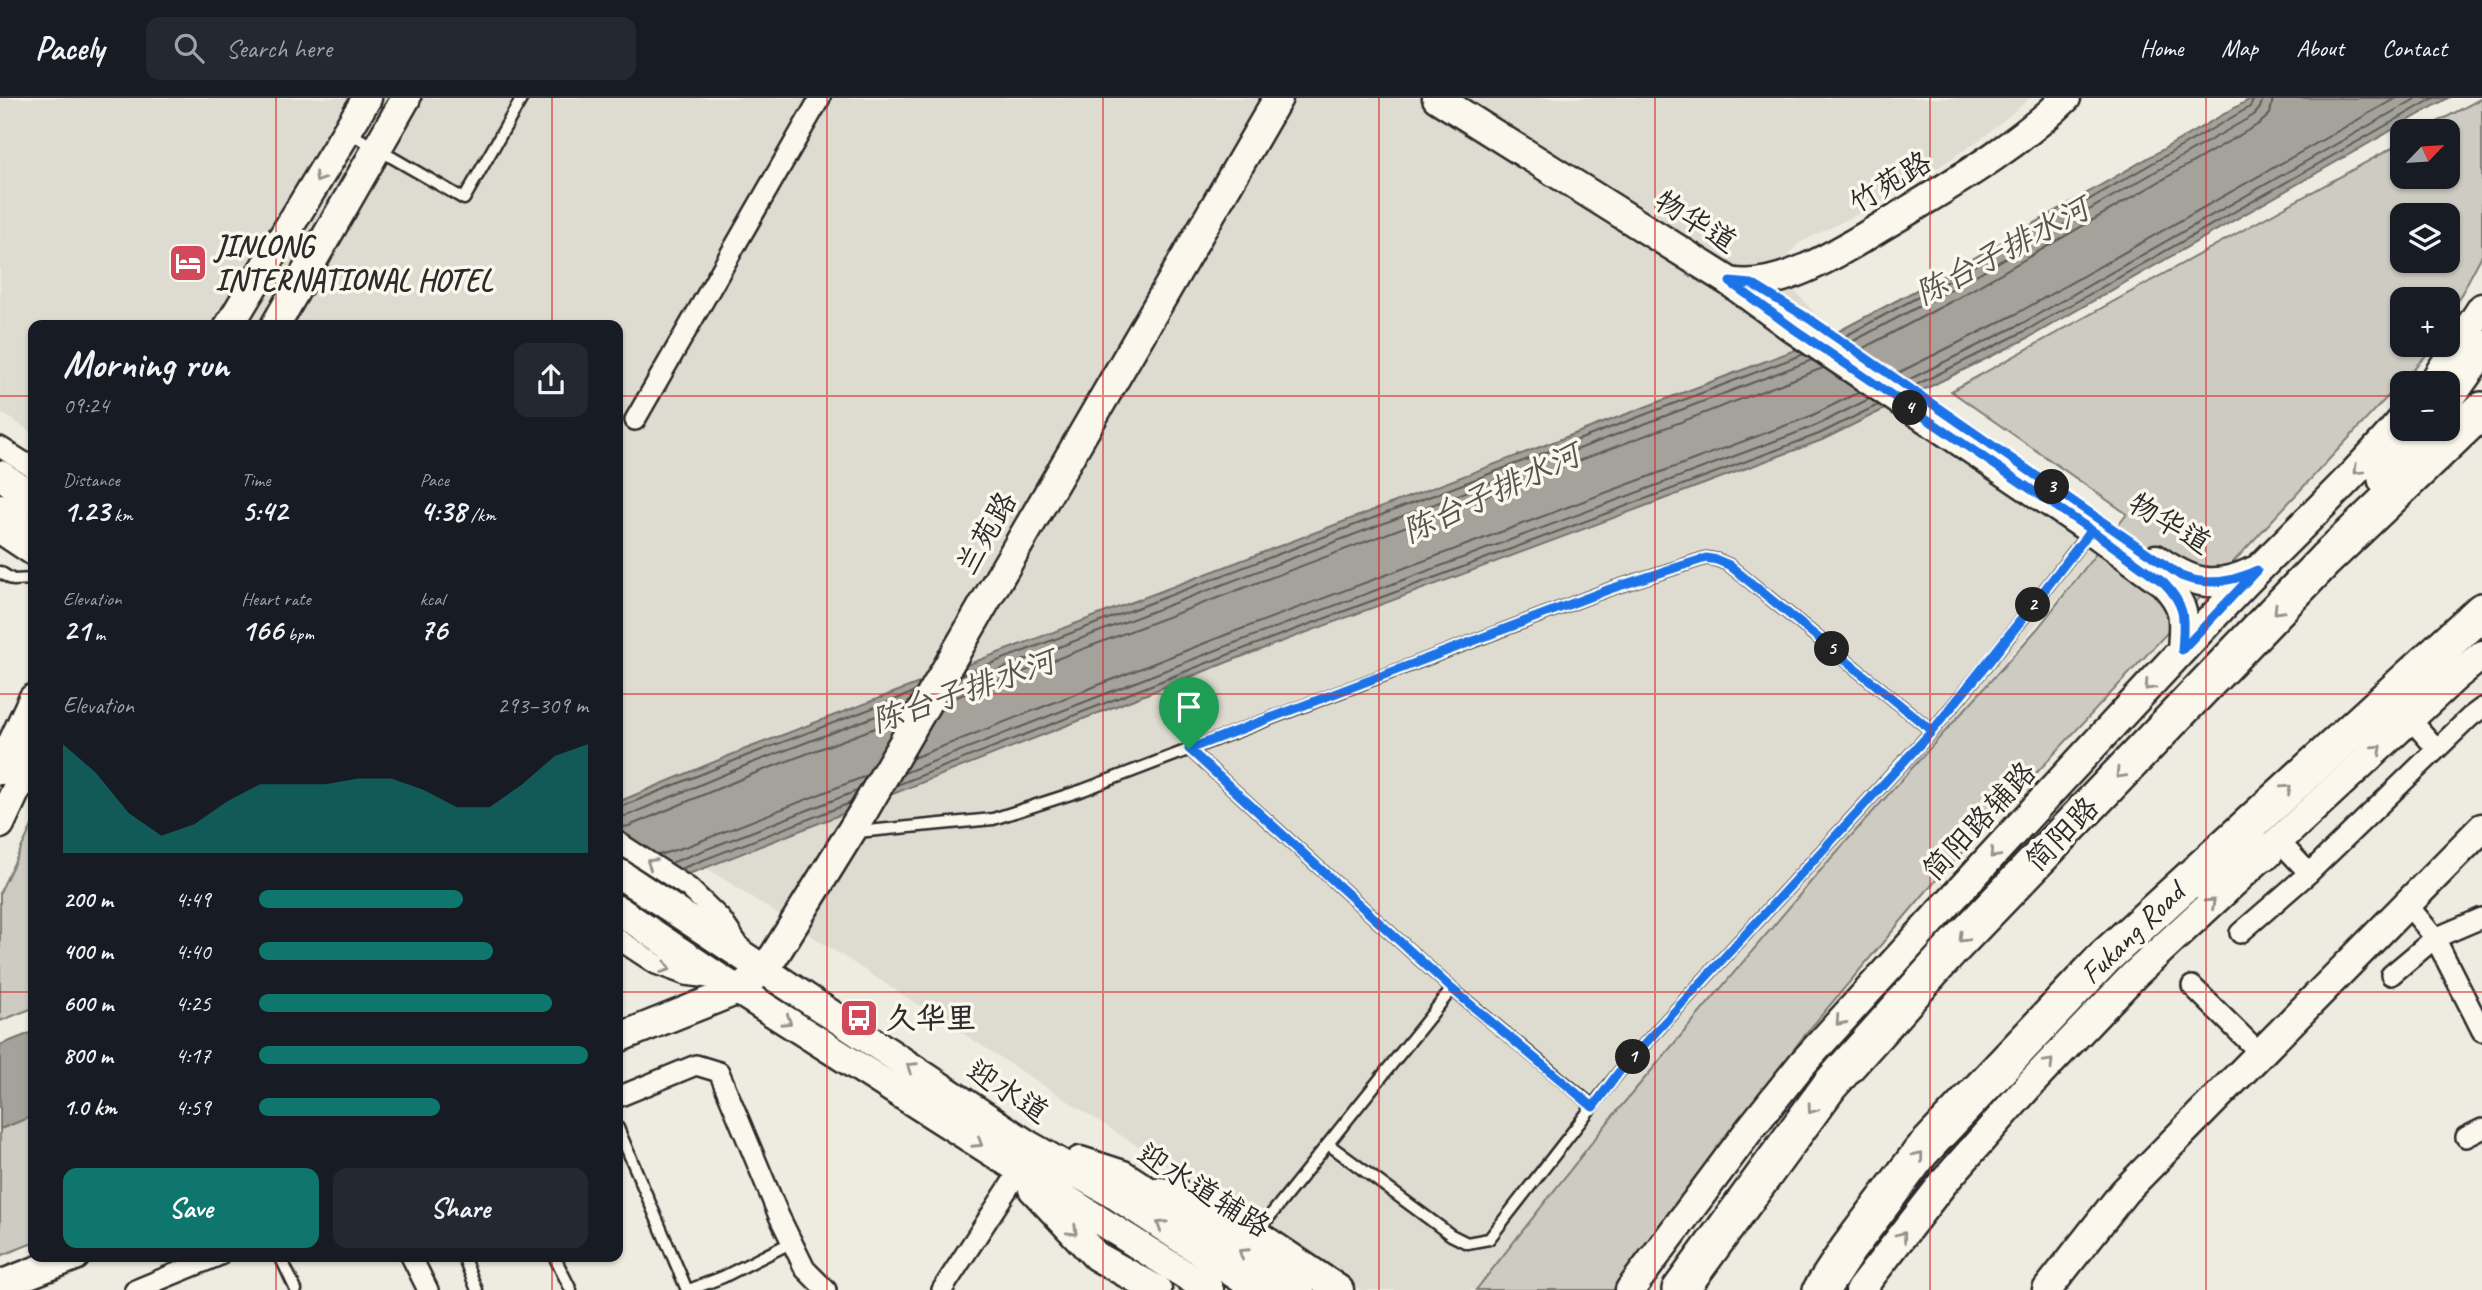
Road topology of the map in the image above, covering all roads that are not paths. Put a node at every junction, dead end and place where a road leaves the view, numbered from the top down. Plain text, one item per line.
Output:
1 (367, 98) edge
2 (406, 98) edge
3 (522, 98) edge
4 (820, 98) edge
5 (1268, 98) edge
6 (1278, 98) edge
7 (1437, 98) edge
8 (1460, 98) edge
9 (2052, 98) edge
10 (2066, 98) edge
11 (347, 132) junction
12 (377, 149) junction
13 (1741, 280) junction
14 (2482, 308) edge
15 (233, 320) edge
16 (278, 320) edge
17 (2482, 347) edge
18 (2441, 371) edge
19 (2460, 378) edge
20 (2482, 410) edge
21 (635, 420) dead end
22 (2390, 434) edge
23 (2415, 441) edge
24 (0, 447) edge
25 (28, 465) edge
26 (0, 475) edge
27 (23, 514) edge
28 (2095, 525) junction
29 (28, 535) edge
30 (2325, 560) junction
31 (2257, 570) junction
32 (0, 572) edge
33 (28, 579) edge
34 (2482, 611) edge
35 (2182, 650) junction
36 (2482, 655) edge
37 (943, 664) junction
38 (2482, 708) edge
39 (28, 710) edge
40 (2410, 719) junction
41 (1932, 731) junction
42 (1189, 749) junction
43 (2437, 749) junction
44 (28, 765) edge
45 (0, 771) edge
46 (0, 824) edge
47 (850, 825) junction
48 (2482, 828) edge
49 (2260, 842) junction
50 (623, 847) edge
51 (2309, 873) junction
52 (623, 875) edge
53 (673, 892) junction
54 (2407, 904) junction
55 (2482, 918) edge
56 (623, 922) edge
57 (2240, 933) dead end
58 (2435, 938) junction
59 (756, 965) junction
60 (2391, 975) dead end
61 (730, 985) junction
62 (2192, 986) dead end
63 (1452, 989) junction
64 (623, 1021) edge
65 (2482, 1031) edge
66 (623, 1036) edge
67 (2260, 1054) junction
68 (623, 1095) edge
69 (1593, 1107) junction
70 (623, 1140) edge
71 (1328, 1144) junction
72 (1019, 1160) junction
73 (1144, 1189) junction
74 (1255, 1234) junction
75 (792, 1242) junction
76 (28, 1256) edge
77 (1096, 1256) junction
78 (59, 1262) edge
79 (207, 1262) edge
80 (283, 1262) edge
81 (414, 1262) edge
82 (465, 1262) edge
83 (557, 1262) edge
84 (0, 1267) edge
85 (0, 1285) edge
86 (163, 1285) edge
87 (135, 1290) edge
88 (296, 1290) edge
89 (428, 1290) edge
90 (477, 1290) edge
91 (571, 1290) edge
92 (688, 1290) edge
93 (825, 1290) edge
94 (942, 1290) edge
95 (1132, 1290) edge
96 (1157, 1290) edge
97 (1209, 1290) edge
98 (1259, 1290) edge
99 (1300, 1290) edge
100 (1339, 1290) edge
101 (1630, 1290) edge
102 (1680, 1290) edge
103 (1821, 1290) edge
104 (1860, 1290) edge
105 (2047, 1290) edge

1 - 11 street
2 - 12 street
3 - 12 lane
4 - 21 street
5 - 37 street, 兰苑路
6 - 37 street, 兰苑路
7 - 13 street, 物华道
8 - 13 street, 物华道
9 - 13 street, 竹苑路
10 - 13 street, 竹苑路
11 - 12 lane
11 -> 15 street
12 - 16 street
13 - 28 street, 物华道
14 - 18 street
17 - 19 highway
20 - 30 highway, 简阳路
22 -> 31 street, 简阳路辅路
23 - 30 highway
24 - 25 street
26 - 27 street
27 - 29 street
28 - 31 street, 物华道
28 - 35 street, 物华道
28 - 41 lane
30 -> 102 highway, 简阳路
31 - 35 street, 简阳路辅路
32 - 33 lane
49 -> 34 highway
35 -> 101 street, 简阳路辅路
36 - 40 street, Fukang Road
37 - 47 street, 兰苑路
38 - 43 street
39 - 45 street
40 - 43 street
49 -> 40 street, Fukang Road
41 - 42 lane
41 - 69 lane
42 - 47 lane
42 - 63 lane
43 - 51 street
44 - 46 street
47 - 59 street, 兰苑路
48 - 54 street
49 - 51 street
103 -> 49 highway
104 -> 49 street, Fukang Road
53 -> 50 street
51 - 57 street
52 - 53 street, 迎水道
53 - 59 street, 迎水道
54 - 58 street
54 - 67 street
55 - 58 street
56 -> 61 street, 迎水道
58 - 60 street
58 - 65 street
59 - 61 street, 兰苑路
72 -> 59 street, 迎水道
61 - 64 street
61 - 66 street
61 -> 72 street, 迎水道
62 - 67 street
63 - 69 lane
63 - 71 lane
67 - 105 street
68 - 75 street
69 - 71 lane
70 - 92 lane
71 - 74 lane
72 - 73 street, 迎水道辅路
72 -> 77 street
72 - 94 street
72 - 97 street, 迎水道
98 -> 72 street, 迎水道
73 - 74 street
99 -> 73 street, 迎水道辅路
74 - 100 street
75 - 92 lane
75 - 93 street
76 - 84 street
77 - 95 street
77 - 96 street
78 - 85 street
79 - 86 street
80 - 88 lane
81 - 89 street
82 - 90 lane
83 - 91 lane
86 - 87 street

